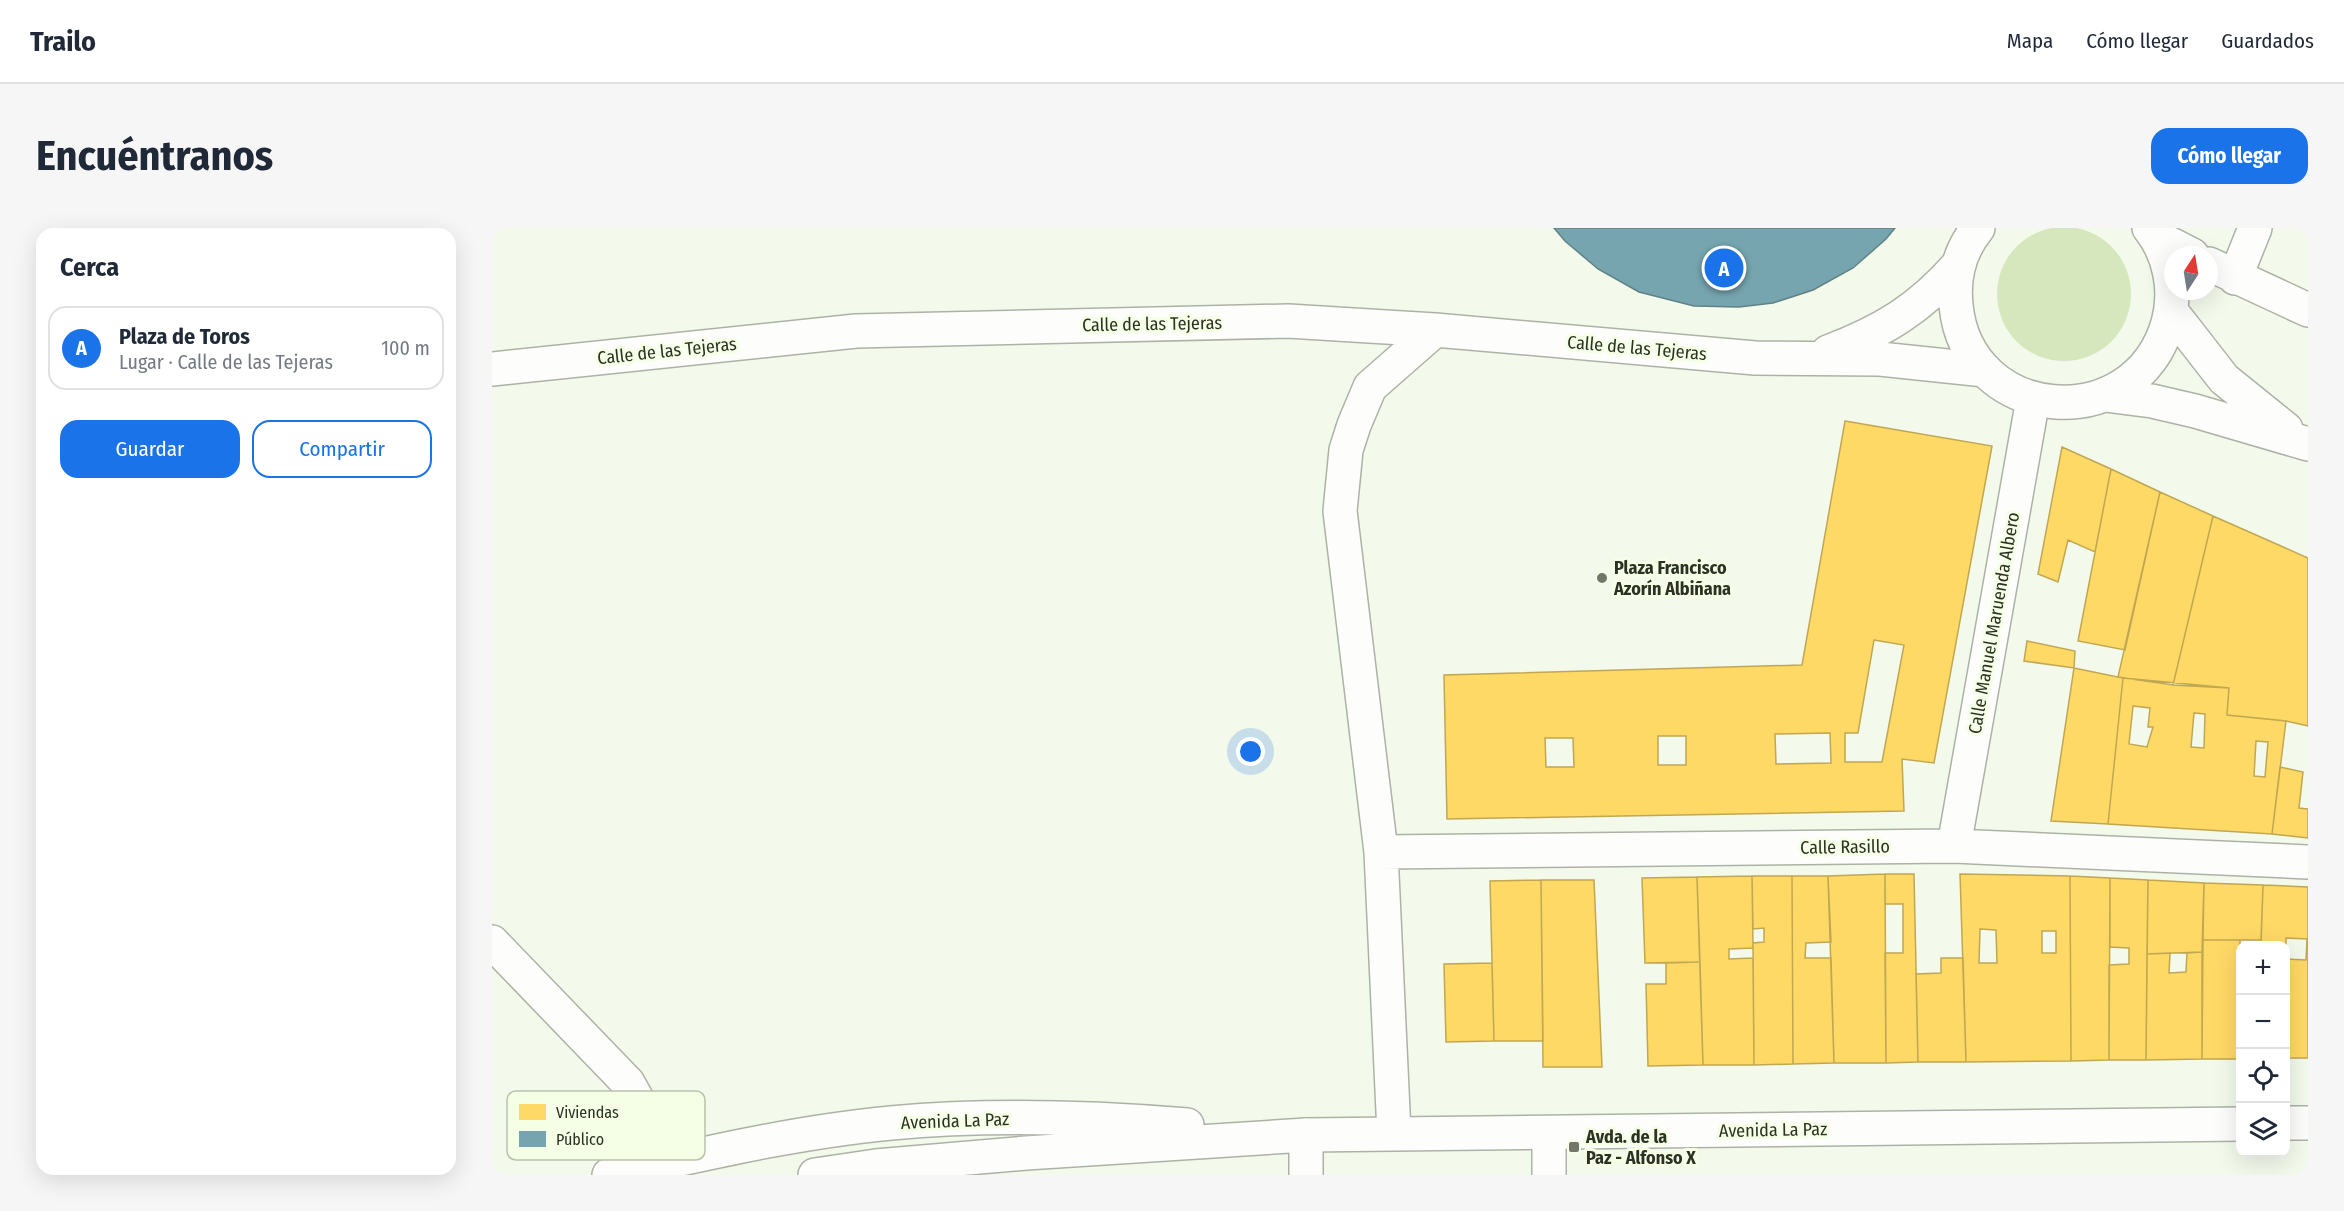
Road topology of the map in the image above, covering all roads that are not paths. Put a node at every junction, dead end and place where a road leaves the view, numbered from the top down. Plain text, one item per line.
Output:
1 (1978, 228) edge
2 (2255, 228) edge
3 (2152, 232) edge
4 (2176, 246) edge
5 (1959, 264) junction
6 (2222, 271) edge
7 (2308, 310) edge
8 (2171, 311) junction
9 (1434, 330) junction
10 (1813, 358) junction
11 (492, 369) edge
12 (1985, 370) junction
13 (2105, 395) junction
14 (2033, 399) junction
15 (2305, 443) edge
16 (1954, 846) junction
17 (1381, 852) junction
18 (2308, 862) edge
19 (492, 942) edge
20 (632, 1091) edge
21 (2290, 1123) edge
22 (2308, 1123) edge
23 (2236, 1124) edge
24 (1394, 1133) junction
25 (1549, 1133) junction
26 (1306, 1135) junction
27 (705, 1154) edge
28 (655, 1160) edge
29 (676, 1160) edge
30 (656, 1164) junction
31 (609, 1175) edge
32 (815, 1175) edge
33 (1306, 1175) edge
34 (1549, 1175) edge

1 - 5 street
2 - 6 street
3 - 4 street
3 - 8 street
5 - 10 street, Calle de las Tejeras
5 - 12 street
6 - 7 street
8 - 13 street
8 - 15 street
9 - 10 street, Calle de las Tejeras
9 - 11 street, Calle de las Tejeras
9 - 17 street
10 - 12 street, Calle de las Tejeras
12 - 14 street
13 - 14 street
13 - 15 street
14 - 16 street, Calle Manuel Maruenda Albero
16 - 17 street, Calle Rasillo
16 - 18 street, Calle Rasillo
17 - 24 street
19 - 20 street
21 - 22 street
23 - 25 street, Avenida La Paz
24 - 25 street, Avenida La Paz
24 - 26 street, Avenida La Paz
25 - 34 street
26 - 27 street, Avenida La Paz
26 - 32 street, Avenida La Paz
26 - 33 street
28 - 30 street
29 - 30 street, Avenida La Paz
30 - 31 street, Avenida La Paz

